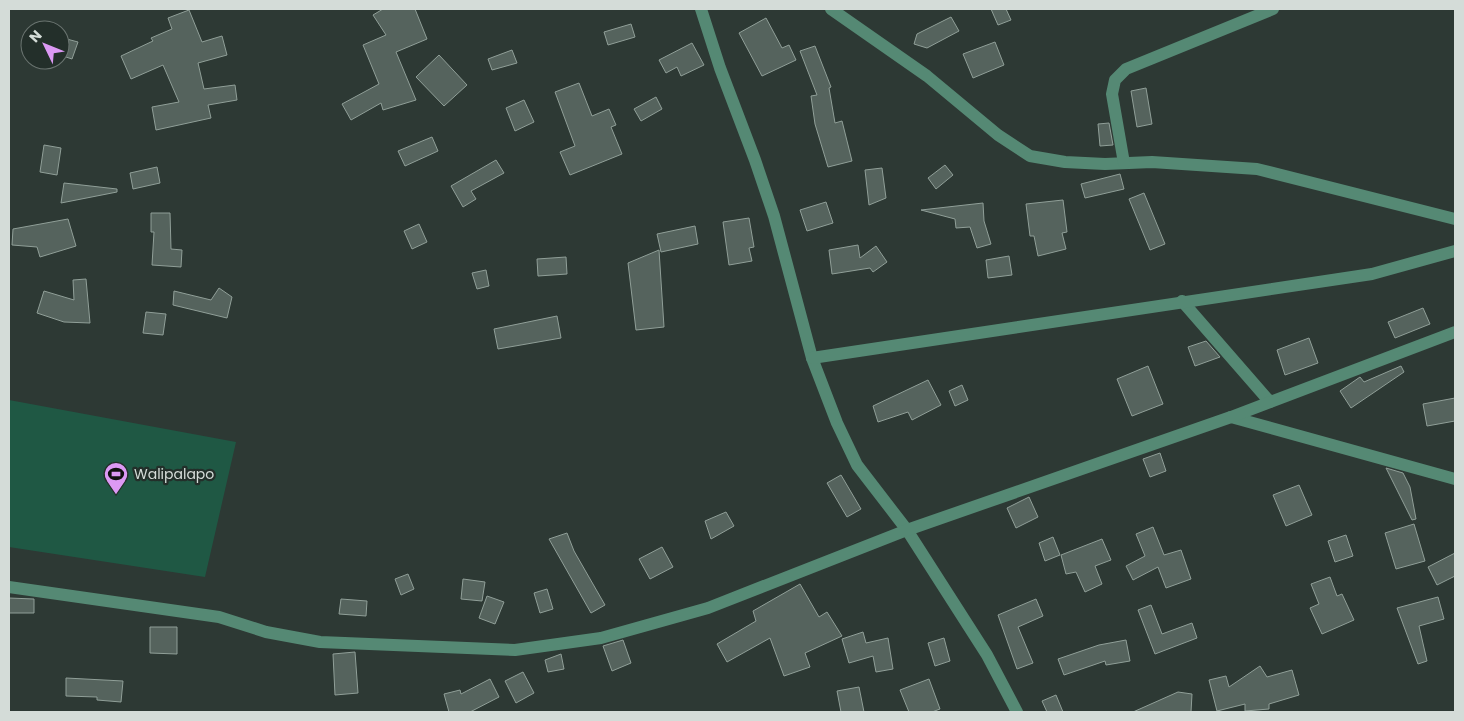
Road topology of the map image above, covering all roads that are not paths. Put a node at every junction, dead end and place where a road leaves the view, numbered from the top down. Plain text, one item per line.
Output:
1 (701, 9) edge
2 (831, 9) edge
3 (1273, 9) edge
4 (1124, 163) junction
5 (1455, 219) edge
6 (1455, 251) edge
7 (1182, 300) junction
8 (1455, 332) edge
9 (812, 358) junction
10 (1270, 402) junction
11 (1231, 417) junction
12 (1455, 478) edge
13 (907, 530) junction
14 (9, 587) edge
15 (1017, 712) edge

1 - 9 street
2 - 4 street
3 - 4 street
4 - 5 street
6 - 7 street
7 - 9 street
7 - 10 street
8 - 10 street
9 - 13 street
10 - 11 street
11 - 12 street
11 - 13 street
13 - 14 street
13 - 15 street

